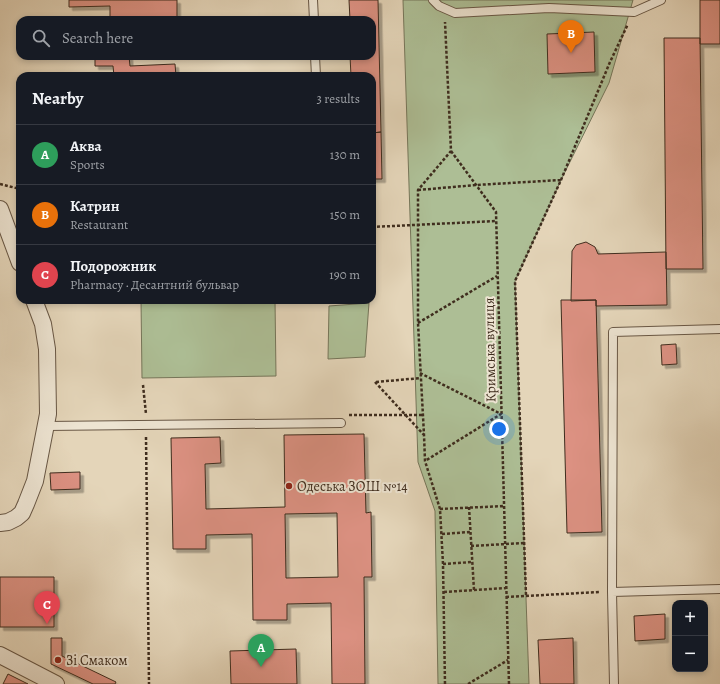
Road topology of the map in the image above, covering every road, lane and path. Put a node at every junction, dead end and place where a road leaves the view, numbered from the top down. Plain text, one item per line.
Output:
1 (313, 0) edge
2 (433, 0) edge
3 (661, 0) edge
4 (444, 10) junction
5 (634, 12) junction
6 (314, 16) edge
7 (315, 60) edge
8 (316, 72) edge
9 (451, 151) junction
10 (561, 180) junction
11 (0, 184) edge
12 (476, 184) junction
13 (16, 189) edge
14 (418, 190) junction
15 (0, 209) edge
16 (496, 221) junction
17 (418, 225) junction
18 (376, 227) edge
19 (16, 252) edge
20 (498, 276) junction
21 (36, 304) edge
22 (418, 324) junction
23 (720, 329) edge
24 (420, 373) junction
25 (421, 378) junction
26 (143, 385) dead end
27 (501, 414) junction
28 (146, 415) dead end
29 (341, 423) dead end
30 (46, 426) junction
31 (146, 431) dead end
32 (424, 435) junction
33 (425, 461) junction
34 (504, 506) junction
35 (469, 507) junction
36 (440, 509) junction
37 (0, 523) edge
38 (470, 532) junction
39 (442, 534) junction
40 (524, 543) junction
41 (505, 544) junction
42 (471, 546) junction
43 (472, 562) junction
44 (443, 564) junction
45 (506, 588) junction
46 (720, 589) edge
47 (474, 590) junction
48 (444, 592) junction
49 (612, 592) junction
50 (526, 596) junction
51 (506, 597) junction
52 (0, 655) edge
53 (508, 660) junction
54 (56, 684) edge
55 (149, 684) edge
56 (445, 684) edge
57 (468, 684) edge
58 (509, 684) edge
59 (614, 684) edge

1 - 6 lane
2 - 4 lane
3 - 5 lane
4 - 5 lane
4 - 9 path
5 - 10 path
7 - 8 lane
9 - 12 path, Кримська вулиця
9 - 14 path
10 - 12 path
10 - 40 path
11 - 13 path
12 - 14 path
12 - 16 path, Кримська вулиця
14 - 17 path
15 - 19 street
16 - 17 path
16 - 20 path, Кримська вулиця
17 - 18 path
17 - 22 path
20 - 22 path
20 - 27 path, Кримська вулиця
21 - 30 street
22 - 24 path
23 - 49 lane
24 - 25 path
24 - 27 path
25 - 32 path
25 - 32 path
26 - 28 path
27 - 33 path
27 - 34 path, Кримська вулиця
29 - 30 lane
30 - 37 street
31 - 55 path
32 - 33 path
33 - 36 path
34 - 35 path
34 - 41 path, Кримська вулиця
35 - 36 path
35 - 38 path
36 - 39 path
38 - 39 path
38 - 42 path
39 - 44 path
40 - 41 path
40 - 50 path
41 - 42 path
41 - 45 path, Кримська вулиця
42 - 43 path
43 - 44 path
43 - 47 path
44 - 48 path
45 - 47 path
45 - 51 path, Кримська вулиця
46 - 49 lane
47 - 48 path
48 - 56 path
49 - 50 path
49 - 59 lane
50 - 51 path
51 - 53 path, Кримська вулиця
52 - 54 street
53 - 57 path
53 - 58 path, Кримська вулиця

